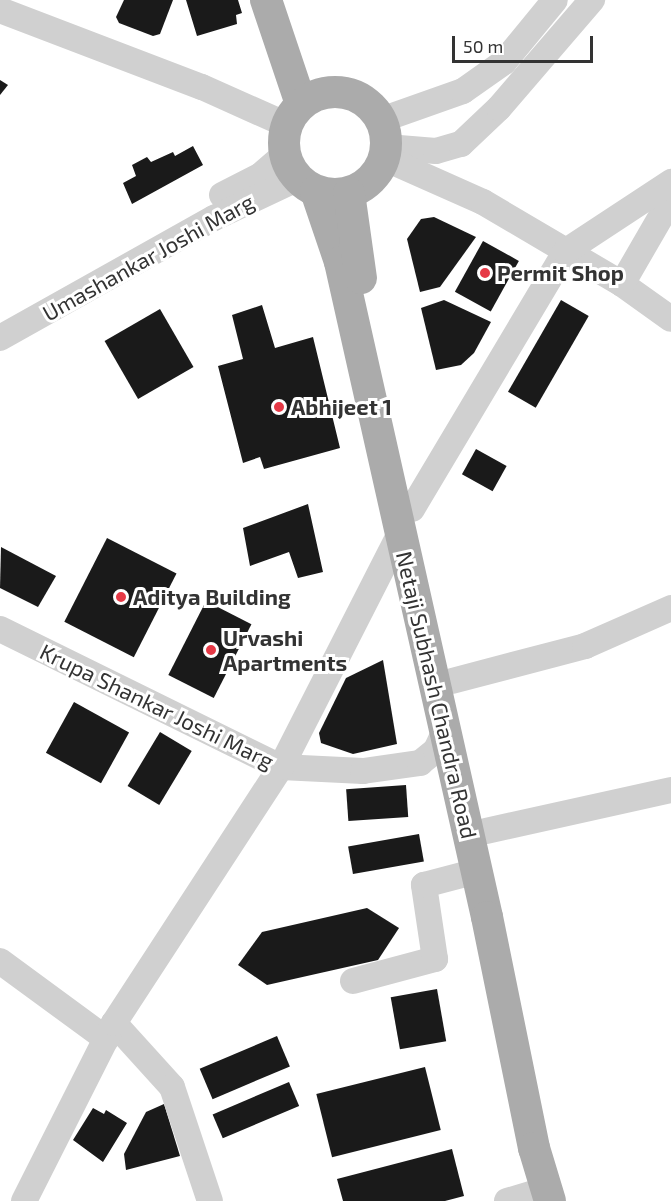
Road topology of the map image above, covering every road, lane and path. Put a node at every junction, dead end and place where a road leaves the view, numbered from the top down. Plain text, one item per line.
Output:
1 (266, 0) edge
2 (282, 0) edge
3 (555, 0) edge
4 (592, 0) edge
5 (0, 10) edge
6 (301, 141) junction
7 (384, 142) junction
8 (671, 182) edge
9 (349, 193) junction
10 (671, 199) edge
11 (566, 251) junction
12 (622, 284) junction
13 (671, 319) edge
14 (0, 321) edge
15 (0, 338) edge
16 (406, 521) junction
17 (671, 608) edge
18 (0, 629) edge
19 (452, 681) junction
20 (445, 731) junction
21 (281, 767) junction
22 (671, 790) edge
23 (486, 831) junction
24 (477, 870) junction
25 (0, 961) edge
26 (353, 981) dead end
27 (110, 1031) junction
28 (555, 1197) edge
29 (24, 1201) edge
30 (210, 1201) edge
31 (507, 1201) edge

1 - 6 main road
2 - 6 main road
3 - 7 street
4 - 7 street
5 - 6 street
6 - 7 main road
6 - 9 main road
6 - 14 street, Umashankar Joshi Marg
6 - 15 street, Umashankar Joshi Marg
6 - 16 main road, Netaji Subhash Chandra Road
7 - 9 main road
7 - 11 street
8 - 11 street
9 - 16 main road, Netaji Subhash Chandra Road
10 - 12 street
11 - 12 street
11 - 16 street
12 - 13 street
16 - 19 main road, Netaji Subhash Chandra Road
16 - 20 main road, Netaji Subhash Chandra Road
16 - 21 street
17 - 19 street
18 - 21 street, Krupa Shankar Joshi Marg
19 - 23 main road, Netaji Subhash Chandra Road
20 - 21 street, Krupa Shankar Joshi Marg
20 - 24 main road, Netaji Subhash Chandra Road
21 - 27 street
22 - 23 street
23 - 28 main road, Netaji Subhash Chandra Road
24 - 26 street
24 - 28 main road, Netaji Subhash Chandra Road
25 - 27 street
27 - 29 street
27 - 30 street
28 - 31 street

